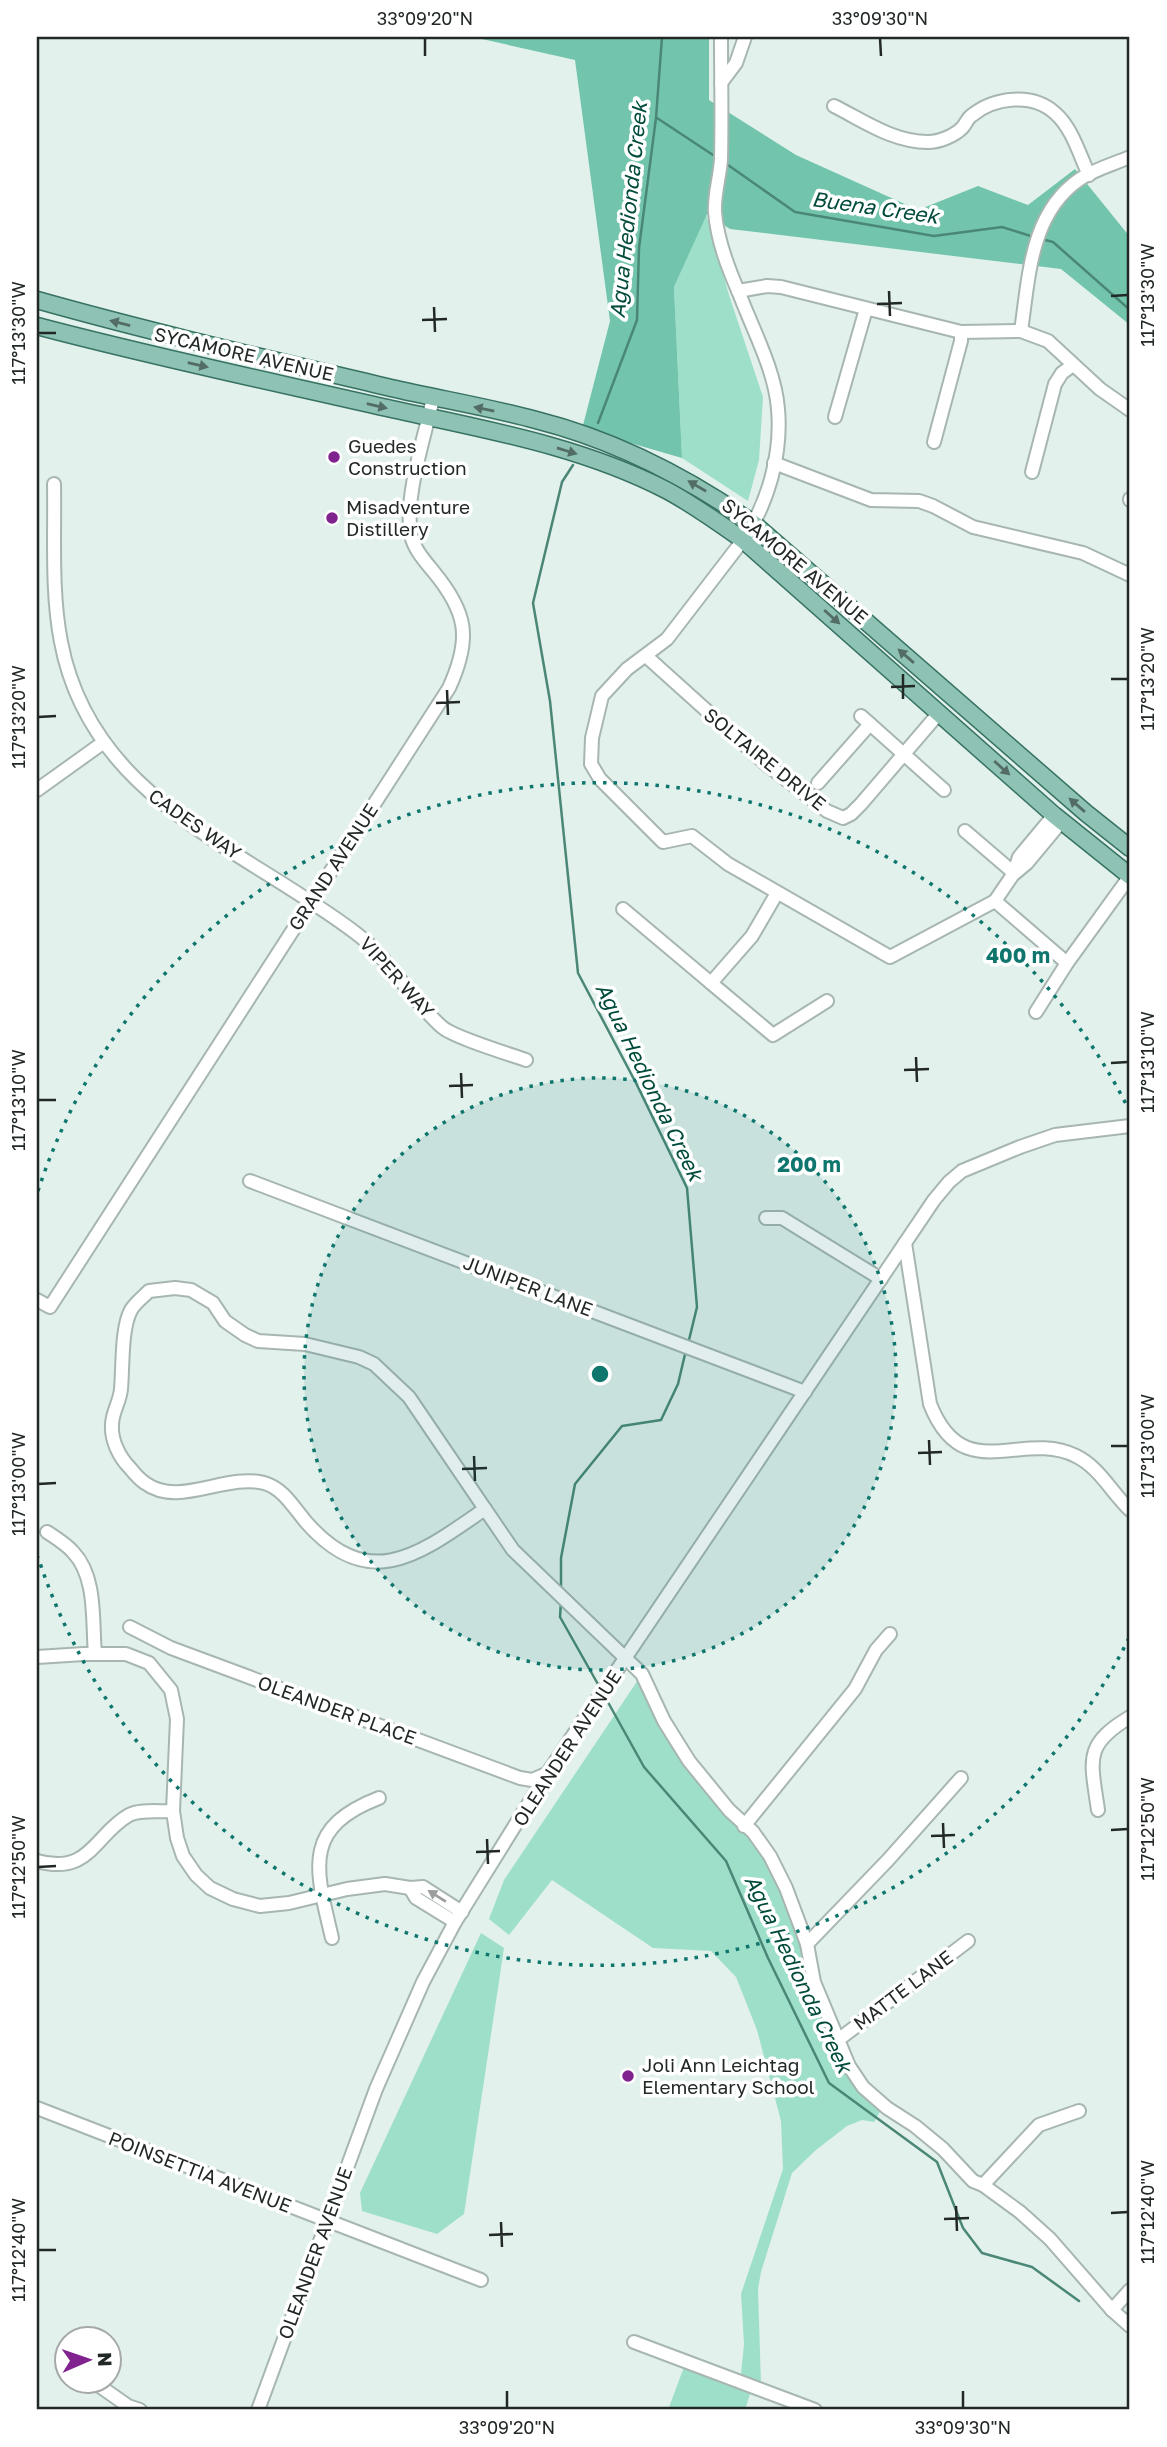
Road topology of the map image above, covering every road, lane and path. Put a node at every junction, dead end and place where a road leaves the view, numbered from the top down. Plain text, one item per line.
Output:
1 (721, 37) edge
2 (745, 37) edge
3 (721, 84) junction
4 (834, 106) dead end
5 (1130, 157) edge
6 (1089, 175) junction
7 (738, 291) junction
8 (37, 300) edge
9 (866, 309) junction
10 (37, 326) edge
11 (1021, 331) junction
12 (961, 332) junction
13 (1073, 365) junction
14 (433, 398) junction
15 (1130, 410) edge
16 (835, 417) dead end
17 (429, 418) junction
18 (934, 442) dead end
19 (774, 463) junction
20 (1032, 472) dead end
21 (54, 484) dead end
22 (754, 524) junction
23 (743, 540) junction
24 (1130, 575) edge
25 (646, 656) junction
26 (939, 713) junction
27 (104, 742) junction
28 (904, 753) junction
29 (818, 783) dead end
30 (37, 790) edge
31 (944, 790) dead end
32 (1058, 818) junction
33 (965, 831) dead end
34 (1130, 848) edge
35 (1014, 873) junction
36 (1130, 876) edge
37 (777, 893) junction
38 (311, 901) junction
39 (995, 901) junction
40 (623, 909) dead end
41 (1067, 963) junction
42 (711, 983) junction
43 (827, 1001) dead end
44 (1036, 1012) dead end
45 (526, 1060) dead end
46 (1130, 1126) edge
47 (250, 1181) dead end
48 (766, 1218) dead end
49 (905, 1243) junction
50 (881, 1279) junction
51 (37, 1300) edge
52 (806, 1392) junction
53 (485, 1509) junction
54 (1130, 1510) edge
55 (47, 1532) dead end
56 (130, 1627) dead end
57 (890, 1634) dead end
58 (95, 1654) junction
59 (37, 1657) edge
60 (626, 1657) junction
61 (1130, 1717) edge
62 (547, 1774) junction
63 (961, 1778) dead end
64 (379, 1798) dead end
65 (1098, 1810) dead end
66 (173, 1811) junction
67 (744, 1826) junction
68 (37, 1861) edge
69 (322, 1895) junction
70 (459, 1917) junction
71 (332, 1938) dead end
72 (968, 1941) dead end
73 (807, 1944) junction
74 (838, 2040) junction
75 (37, 2108) edge
76 (1079, 2112) dead end
77 (983, 2185) junction
78 (327, 2221) junction
79 (481, 2280) dead end
80 (1130, 2290) edge
81 (1112, 2310) junction
82 (1130, 2326) edge
83 (634, 2342) dead end
84 (111, 2394) edge
85 (140, 2410) edge
86 (258, 2410) edge
87 (815, 2410) edge

1 - 3 street
2 - 3 street
3 - 7 street
4 - 6 street
5 - 6 street
6 - 11 street
7 - 9 street
7 - 19 street
14 -> 8 main road, SYCAMORE AVENUE
9 - 12 street
9 - 16 street
10 -> 17 main road, SYCAMORE AVENUE
11 - 12 street
11 - 13 street
12 - 18 street
13 - 15 street
13 - 20 street
14 - 17 street, GRAND AVENUE
22 -> 14 main road, SYCAMORE AVENUE
17 -> 23 main road, SYCAMORE AVENUE
17 - 38 street, GRAND AVENUE
19 - 22 street
19 - 24 street
21 - 27 street, CADES WAY
22 - 23 street
34 -> 22 main road, SYCAMORE AVENUE
23 - 25 street
23 -> 26 main road, SYCAMORE AVENUE
25 - 28 street, SOLTAIRE DRIVE
25 - 37 street
26 - 28 street, SOLTAIRE DRIVE
26 -> 32 main road, SYCAMORE AVENUE
27 - 30 street
27 - 38 street, CADES WAY
28 - 29 street
28 - 31 street
32 - 35 street
32 - 36 main road, SYCAMORE AVENUE
33 - 35 street
35 - 39 street
36 - 41 street
37 - 39 street
37 - 42 street
38 - 45 street, VIPER WAY
38 - 51 street, GRAND AVENUE
39 - 41 street
40 - 42 street
41 - 44 street
42 - 43 street
46 - 49 street, OLEANDER AVENUE
47 - 52 street, JUNIPER LANE
48 - 50 street
49 - 50 street, OLEANDER AVENUE
49 - 54 street
50 - 52 street, OLEANDER AVENUE
52 - 60 street, OLEANDER AVENUE
53 - 53 street
53 - 60 street
55 - 58 street
56 - 62 street, OLEANDER PLACE
57 - 67 street
58 - 59 street
58 - 66 street
60 - 62 street, OLEANDER AVENUE
60 - 67 street
61 - 65 street
62 - 70 street, OLEANDER AVENUE
63 - 73 street
64 - 69 street
66 - 68 street
66 - 69 street
67 - 73 street
69 - 70 street
69 - 71 street
70 - 78 street, OLEANDER AVENUE
72 - 74 street, MATTE LANE
73 - 74 street
74 - 77 street
75 - 78 street, POINSETTIA AVENUE
76 - 77 street
77 - 81 street
78 - 79 street, POINSETTIA AVENUE
78 - 86 street, OLEANDER AVENUE
80 - 81 street
81 - 82 street
83 - 87 street
84 - 85 street

